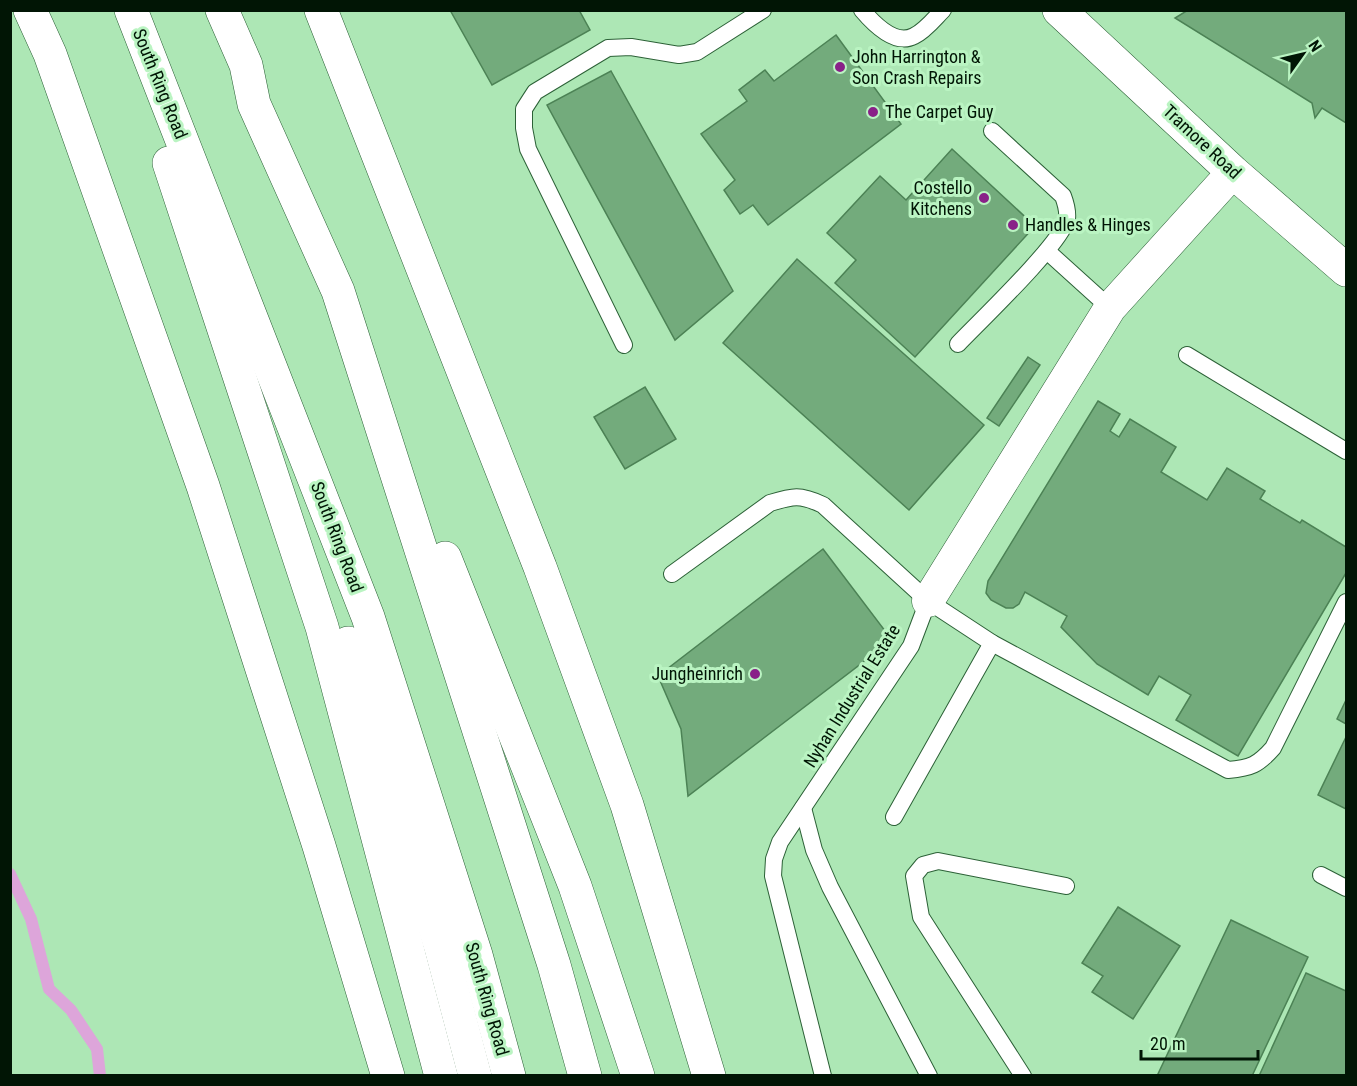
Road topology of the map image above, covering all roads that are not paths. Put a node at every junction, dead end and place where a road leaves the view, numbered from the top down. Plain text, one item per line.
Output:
1 (30, 10) edge
2 (119, 10) edge
3 (131, 10) edge
4 (222, 10) edge
5 (321, 10) edge
6 (763, 10) edge
7 (862, 10) edge
8 (943, 10) edge
9 (1059, 10) edge
10 (992, 131) dead end
11 (1233, 172) junction
12 (1047, 251) junction
13 (1347, 270) edge
14 (241, 288) junction
15 (338, 291) junction
16 (1110, 308) junction
17 (958, 344) dead end
18 (624, 345) dead end
19 (1187, 355) dead end
20 (1347, 451) edge
21 (672, 574) dead end
22 (927, 601) junction
23 (1347, 602) edge
24 (992, 643) junction
25 (803, 808) junction
26 (894, 817) dead end
27 (1321, 875) dead end
28 (1066, 886) dead end
29 (1347, 888) edge
30 (388, 1076) edge
31 (441, 1076) edge
32 (475, 1076) edge
33 (509, 1076) edge
34 (585, 1076) edge
35 (638, 1076) edge
36 (709, 1076) edge
37 (822, 1076) edge
38 (929, 1076) edge
39 (1023, 1076) edge

1 - 30 main road
2 - 31 main road
3 - 14 main road, South Ring Road
4 - 15 main road
5 - 36 main road
6 - 18 lane
7 - 8 lane
9 - 11 main road, Tramore Road
10 - 12 lane
11 - 13 main road, Tramore Road
11 - 16 street
12 - 16 lane
12 - 17 lane
14 - 32 main road
14 - 33 main road, South Ring Road
15 - 34 main road
15 - 35 main road
16 - 22 street
19 - 20 lane
21 - 22 lane
22 - 24 lane
22 - 25 lane, Nyhan Industrial Estate
23 - 24 lane
24 - 26 lane
25 - 37 lane, Nyhan Industrial Estate
25 - 38 lane
27 - 29 lane
28 - 39 lane

